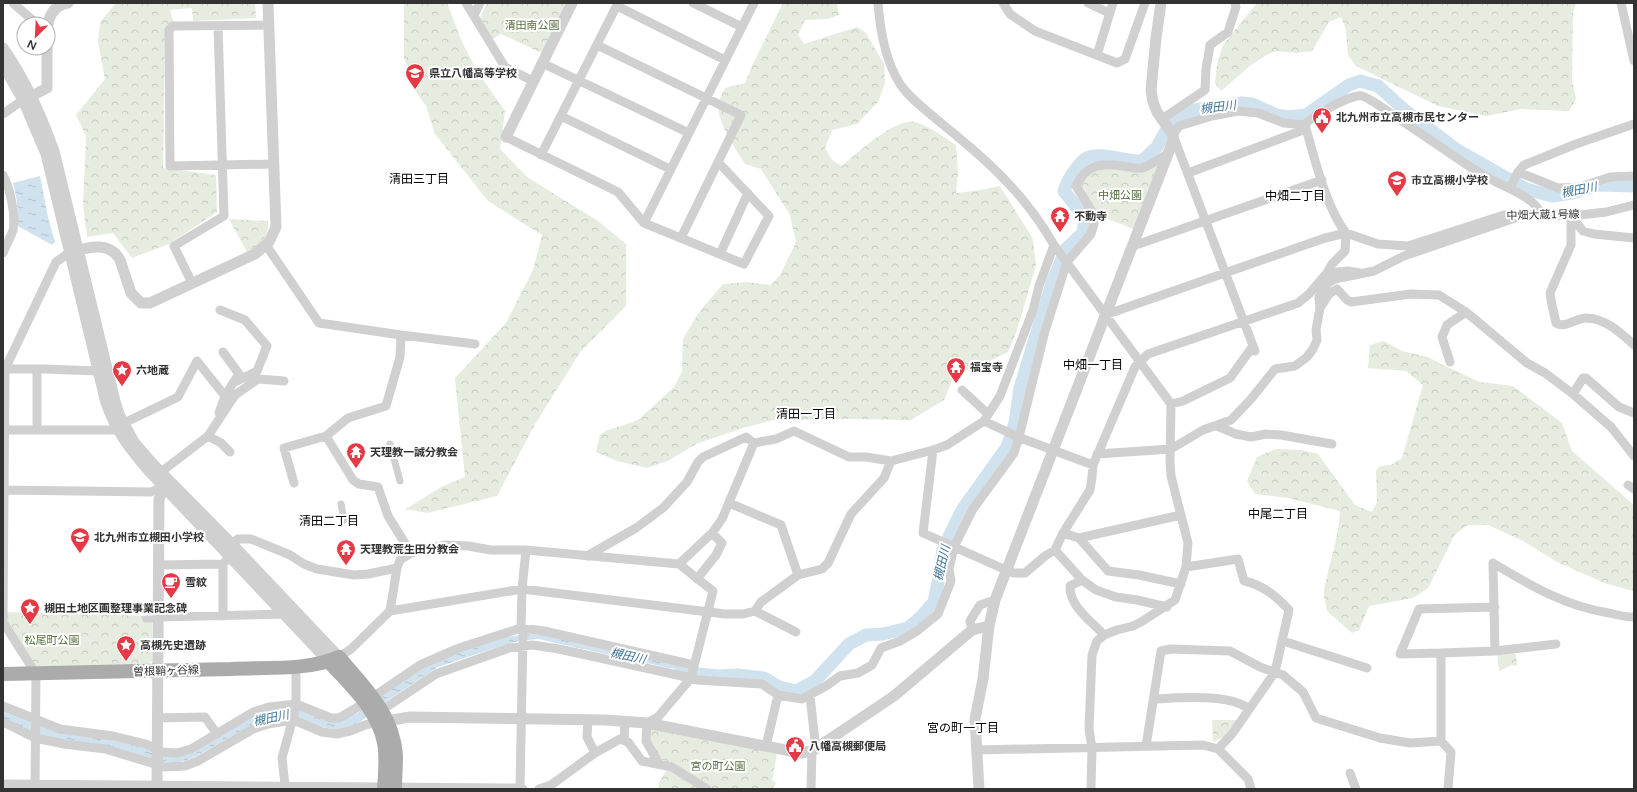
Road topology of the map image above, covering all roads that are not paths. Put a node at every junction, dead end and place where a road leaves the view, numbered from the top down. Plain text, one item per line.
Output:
1 (13, 3) edge
2 (68, 3) edge
3 (268, 3) edge
4 (466, 3) edge
5 (480, 3) edge
6 (572, 3) edge
7 (693, 3) edge
8 (754, 3) edge
9 (878, 3) edge
10 (1002, 3) edge
11 (1088, 3) edge
12 (1113, 3) edge
13 (1145, 3) edge
14 (1161, 3) edge
15 (1235, 3) edge
16 (1621, 3) edge
17 (618, 5) edge
18 (707, 6) edge
19 (1109, 13) junction
20 (474, 15) junction
21 (28, 16) edge
22 (51, 16) edge
23 (269, 25) junction
24 (218, 26) junction
25 (742, 27) junction
26 (597, 45) junction
27 (3, 48) edge
28 (1097, 55) junction
29 (47, 56) edge
30 (725, 60) junction
31 (1634, 61) edge
32 (542, 63) junction
33 (3, 65) edge
34 (579, 80) junction
35 (533, 81) junction
36 (27, 98) junction
37 (706, 98) junction
38 (3, 114) edge
39 (561, 116) junction
40 (1163, 121) junction
41 (1634, 124) edge
42 (1305, 127) junction
43 (689, 133) junction
44 (1172, 133) junction
45 (506, 137) joint
46 (541, 155) junction
47 (1167, 155) junction
48 (718, 162) junction
49 (274, 164) junction
50 (222, 165) junction
51 (670, 169) junction
52 (1188, 173) junction
53 (1517, 173) junction
54 (3, 175) edge
55 (1634, 176) edge
56 (1322, 180) junction
57 (1510, 188) junction
58 (748, 193) junction
59 (1634, 205) edge
60 (7, 207) edge
61 (1541, 214) junction
62 (1529, 215) junction
63 (1571, 216) junction
64 (1206, 220) junction
65 (644, 223) junction
66 (1346, 233) junction
67 (681, 238) junction
68 (1634, 238) edge
69 (266, 245) junction
70 (1133, 246) junction
71 (1056, 248) junction
72 (74, 252) junction
73 (3, 253) edge
74 (720, 254) junction
75 (1067, 262) junction
76 (1226, 273) junction
77 (1360, 273) junction
78 (1327, 274) junction
79 (192, 283) junction
80 (1320, 308) junction
81 (220, 310) dead end
82 (1466, 312) junction
83 (1105, 315) junction
84 (1244, 322) junction
85 (401, 335) junction
86 (475, 344) dead end
87 (1634, 345) edge
88 (223, 352) dead end
89 (1140, 361) junction
90 (1450, 362) dead end
91 (4, 369) edge
92 (37, 369) junction
93 (98, 372) junction
94 (284, 381) dead end
95 (233, 383) junction
96 (962, 390) dead end
97 (1573, 394) junction
98 (225, 396) junction
99 (1171, 404) junction
100 (1634, 412) edge
101 (986, 418) junction
102 (122, 426) junction
103 (215, 426) junction
104 (1217, 426) junction
105 (4, 430) edge
106 (37, 430) junction
107 (208, 436) junction
108 (326, 436) junction
109 (1019, 437) junction
110 (754, 443) junction
111 (390, 444) dead end
112 (1332, 444) dead end
113 (1171, 449) junction
114 (933, 450) junction
115 (1053, 450) junction
116 (230, 452) dead end
117 (1097, 454) junction
118 (1634, 456) edge
119 (891, 460) junction
120 (1092, 465) junction
121 (164, 479) junction
122 (400, 481) dead end
123 (294, 483) dead end
124 (4, 485) edge
125 (729, 503) junction
126 (341, 504) dead end
127 (1181, 515) junction
128 (344, 520) dead end
129 (712, 532) junction
130 (1063, 533) junction
131 (1079, 538) junction
132 (232, 544) junction
133 (948, 545) junction
134 (526, 550) junction
135 (1055, 550) junction
136 (411, 554) junction
137 (586, 556) junction
138 (227, 560) junction
139 (679, 564) junction
140 (159, 565) junction
141 (1186, 567) junction
142 (396, 568) junction
143 (1006, 570) junction
144 (4, 571) edge
145 (798, 575) junction
146 (697, 579) junction
147 (1082, 580) junction
148 (1181, 584) junction
149 (522, 589) junction
150 (995, 600) junction
151 (1167, 607) junction
152 (1495, 607) junction
153 (390, 611) junction
154 (708, 611) junction
155 (755, 611) junction
156 (284, 614) junction
157 (223, 616) junction
158 (1634, 617) edge
159 (152, 618) junction
160 (3, 622) edge
161 (989, 626) junction
162 (972, 630) junction
163 (796, 632) dead end
164 (1104, 635) junction
165 (522, 638) junction
166 (1283, 642) junction
167 (1556, 644) dead end
168 (1495, 651) junction
169 (1441, 653) junction
170 (334, 659) junction
171 (296, 666) junction
172 (694, 667) junction
173 (1367, 668) dead end
174 (157, 671) junction
175 (1275, 672) junction
176 (3, 674) edge
177 (36, 674) junction
178 (691, 678) junction
179 (778, 695) junction
180 (810, 696) junction
181 (1154, 699) junction
182 (3, 706) edge
183 (296, 706) junction
184 (1249, 708) junction
185 (375, 709) junction
186 (157, 718) junction
187 (521, 719) junction
188 (294, 720) junction
189 (588, 720) junction
190 (3, 722) edge
191 (36, 722) junction
192 (625, 722) junction
193 (646, 723) junction
194 (217, 734) junction
195 (35, 736) junction
196 (624, 740) junction
197 (1441, 741) junction
198 (766, 746) junction
199 (1146, 746) junction
200 (1092, 748) junction
201 (1218, 749) junction
202 (977, 750) junction
203 (814, 751) junction
204 (595, 753) junction
205 (157, 757) junction
206 (659, 764) junction
207 (1350, 773) dead end
208 (3, 784) edge
209 (35, 787) edge
210 (157, 787) edge
211 (284, 787) edge
212 (390, 788) edge
213 (521, 789) edge
214 (539, 789) edge
215 (707, 789) edge
216 (811, 789) edge
217 (979, 789) edge
218 (1091, 789) edge
219 (1251, 789) edge
220 (1356, 789) edge
221 (1448, 789) edge

1 - 21 street
2 - 22 street
3 - 23 street
4 - 20 street
5 - 20 street
6 - 32 street
7 - 18 street
8 - 25 street
9 - 71 street
10 - 28 street
11 - 19 street
12 - 19 street
13 - 28 street
14 - 40 street
15 - 40 street
16 - 31 street
17 - 26 street
17 - 30 street
18 - 25 street
19 - 28 street
20 - 35 street
23 - 24 street
23 - 49 street
24 - 50 street
24 - 50 street
25 - 30 street
26 - 34 street
26 - 37 street
27 - 36 street
29 - 36 street
30 - 37 street
32 - 34 street
32 - 35 street
33 - 36 street
34 - 39 street
34 - 43 street
35 - 45 street
36 - 38 street
36 - 72 street
37 - 43 street
37 - 48 street
39 - 46 street
39 - 51 street
40 - 44 street
41 - 53 street
42 - 44 street
42 - 52 street
42 - 56 street
42 - 57 street
43 - 51 street
44 - 47 street
44 - 52 street
45 - 46 street
46 - 65 street
47 - 70 street
47 - 75 street
48 - 58 street
48 - 67 street
49 - 50 street
49 - 69 street
50 - 79 street
51 - 65 street
52 - 64 street
53 - 55 street
53 - 57 street
54 - 60 street
56 - 64 street
56 - 66 street
57 - 61 street
58 - 74 street
58 - 74 street
59 - 63 street, 中畑大蔵1号線
60 - 73 street
61 - 62 street, 中畑大蔵1号線
61 - 63 street, 中畑大蔵1号線
62 - 66 street, 中畑大蔵1号線
62 - 77 street
63 - 68 street
63 - 87 street
64 - 70 street
64 - 76 street
65 - 67 street
66 - 76 street
66 - 78 street
67 - 74 street
69 - 79 street
69 - 85 street
70 - 83 street
71 - 75 street
71 - 101 street
72 - 79 street
72 - 91 street
72 - 93 street
72 - 102 street
75 - 83 street
75 - 109 street
76 - 83 street
76 - 84 street
77 - 78 street
77 - 80 street
78 - 84 street
80 - 82 street
80 - 104 street
81 - 95 street
82 - 90 street
82 - 97 street
83 - 89 street
83 - 115 street
84 - 89 street
84 - 99 street
85 - 86 street
85 - 108 street
88 - 95 street
89 - 99 street
89 - 117 street
91 - 92 street
91 - 105 street
92 - 93 street
92 - 106 street
93 - 102 street
94 - 103 street
95 - 98 street
96 - 101 street
97 - 100 street
97 - 118 street
98 - 102 street
98 - 103 street
99 - 113 street
101 - 109 street
101 - 114 street
102 - 106 street
102 - 121 street
103 - 107 street
104 - 112 street
104 - 113 street
105 - 106 street
105 - 124 street
107 - 116 street
107 - 121 street
108 - 123 street
108 - 136 street
109 - 115 street
109 - 133 street
110 - 119 street
110 - 125 street
110 - 137 street
111 - 122 street
113 - 117 street
113 - 127 street
114 - 119 street
114 - 133 street
115 - 120 street
115 - 143 street
117 - 120 street
119 - 145 street
120 - 130 street
121 - 124 street
121 - 132 street
121 - 138 street
121 - 140 street
124 - 144 street
125 - 129 street
125 - 145 street
126 - 128 street
127 - 131 street
127 - 141 street
129 - 139 street
129 - 146 street
130 - 131 street
130 - 135 street
131 - 148 street
132 - 142 street
132 - 170 street
133 - 143 street
133 - 180 street
134 - 136 street
134 - 137 street
134 - 149 street
135 - 143 street
135 - 147 street
136 - 142 street
137 - 139 street
138 - 140 street
138 - 156 street
138 - 157 street
139 - 146 street
140 - 159 street
141 - 148 street
141 - 166 street
142 - 153 street
143 - 150 street
144 - 160 street
145 - 155 street
146 - 154 street
147 - 151 street
147 - 164 street
148 - 151 street
149 - 153 street
149 - 154 street
149 - 165 street
150 - 161 street
150 - 162 street
151 - 164 street
152 - 158 street
152 - 168 street
152 - 169 street
153 - 170 street
154 - 155 street
154 - 172 street
155 - 163 street
156 - 157 street
156 - 170 street
157 - 159 street
159 - 174 street
160 - 177 street
161 - 162 street
161 - 202 street
162 - 203 street
164 - 200 street
165 - 172 street
165 - 178 street
165 - 185 street
165 - 185 street
165 - 187 street
166 - 173 street
166 - 175 street
167 - 168 street
168 - 169 street
169 - 197 street
170 - 171 main road, 曽根鞘ヶ谷線
170 - 185 main road
171 - 174 main road, 曽根鞘ヶ谷線
171 - 183 street
172 - 178 street
174 - 177 main road, 曽根鞘ヶ谷線
174 - 186 street
175 - 181 street
175 - 184 street
175 - 197 street
176 - 177 main road, 曽根鞘ヶ谷線
177 - 191 street
178 - 179 street
178 - 193 street
179 - 180 street
179 - 198 street
180 - 203 street
181 - 184 street
181 - 199 street
182 - 191 street
183 - 185 street
183 - 188 street
183 - 194 street
184 - 201 street
185 - 187 street
185 - 188 street
185 - 212 main road
186 - 194 street
186 - 205 street
187 - 189 street
187 - 213 street
188 - 205 street
188 - 211 street
189 - 192 street
189 - 204 street
190 - 195 street
191 - 195 street
191 - 205 street
192 - 193 street
192 - 196 street
193 - 198 street
193 - 206 street
194 - 205 street
195 - 205 street
195 - 209 street
196 - 204 street
196 - 206 street
197 - 221 street
198 - 203 street
199 - 200 street
199 - 201 street
200 - 202 street
200 - 218 street
201 - 219 street
202 - 217 street
203 - 216 street
204 - 214 street
205 - 210 street
206 - 215 street
207 - 220 street
208 - 209 street
209 - 210 street
210 - 211 street
211 - 212 street
212 - 213 street

